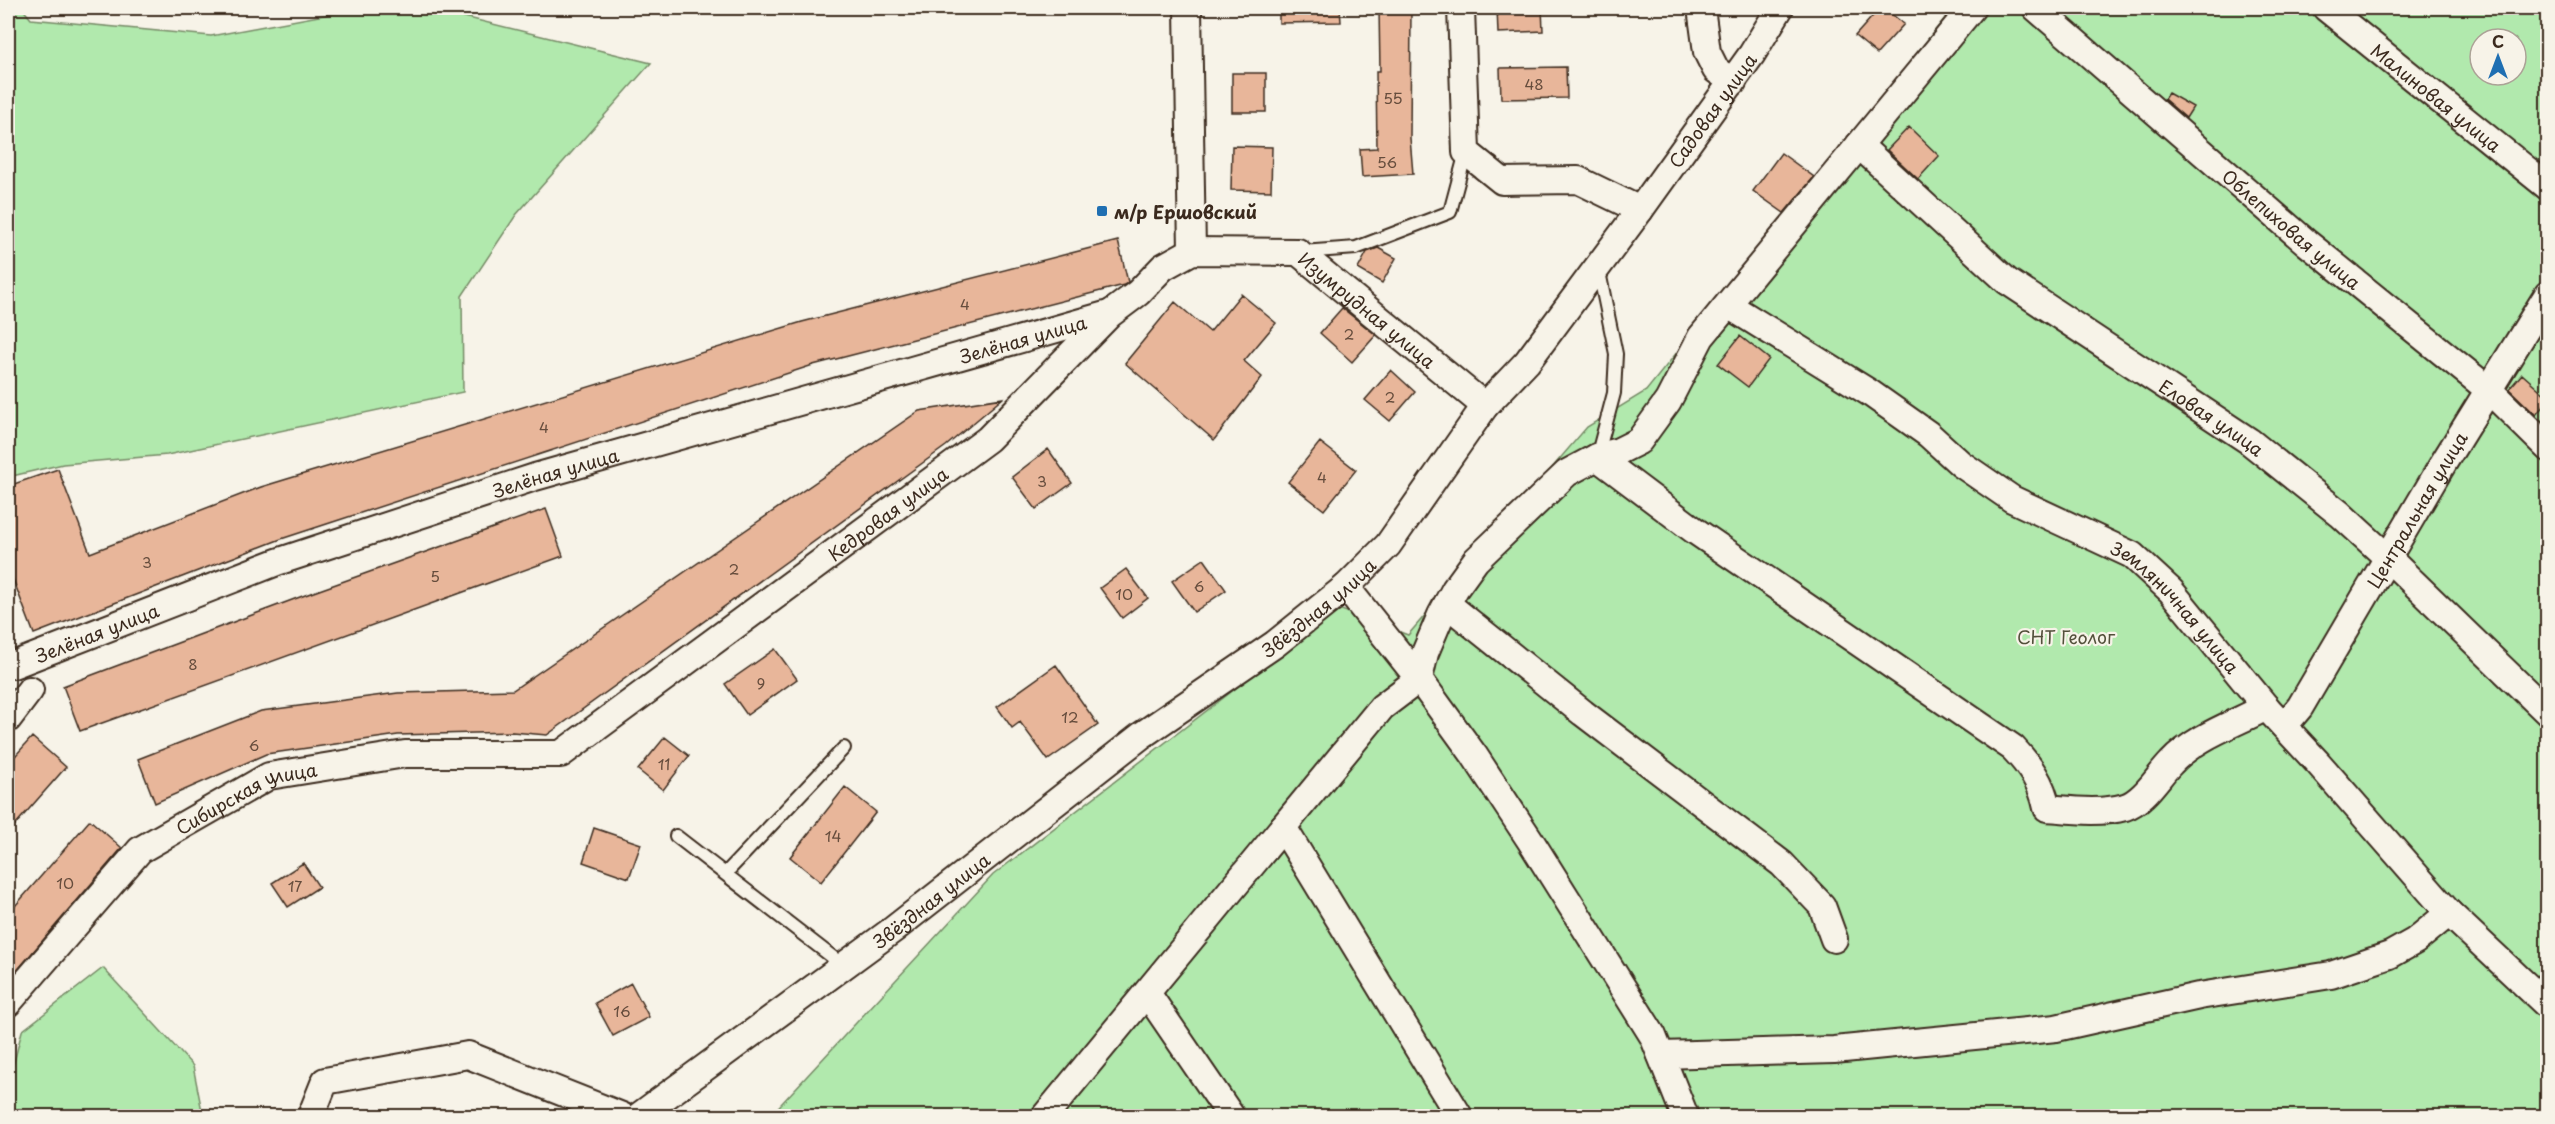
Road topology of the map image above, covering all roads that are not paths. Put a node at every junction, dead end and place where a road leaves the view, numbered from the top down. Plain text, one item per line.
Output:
1 (1188, 8) edge
2 (1461, 8) edge
3 (1701, 8) edge
4 (1780, 8) edge
5 (1972, 8) edge
6 (2036, 8) edge
7 (2326, 8) edge
8 (1733, 81) junction
9 (1859, 145) junction
10 (1466, 152) junction
11 (2547, 187) edge
12 (1640, 210) junction
13 (1192, 251) junction
14 (1298, 252) junction
15 (1599, 267) junction
16 (2547, 294) edge
17 (1728, 305) junction
18 (1110, 314) junction
19 (2489, 390) junction
20 (1485, 405) junction
21 (2547, 448) edge
22 (1597, 457) junction
23 (2388, 558) junction
24 (1346, 587) junction
25 (1447, 604) junction
26 (13, 665) dead end
27 (1419, 679) junction
28 (30, 690) dead end
29 (2266, 707) junction
30 (2547, 713) edge
31 (8, 719) edge
32 (2284, 726) junction
33 (844, 748) dead end
34 (561, 754) joint
35 (1283, 827) junction
36 (676, 836) dead end
37 (725, 874) junction
38 (2449, 913) junction
39 (1834, 939) dead end
40 (844, 966) junction
41 (1147, 993) junction
42 (8, 1003) edge
43 (2547, 1006) edge
44 (1662, 1054) junction
45 (310, 1116) edge
46 (622, 1116) edge
47 (639, 1116) edge
48 (1045, 1116) edge
49 (1231, 1116) edge
50 (1459, 1116) edge
51 (1685, 1116) edge

1 - 13 street
2 - 10 street
3 - 8 street
4 - 8 street, Садовая улица
5 - 9 street
6 - 19 street, Облепиховая улица
7 - 11 street, Малиновая улица
8 - 12 street, Садовая улица
9 - 17 street
9 - 23 street, Еловая улица
10 - 12 street
10 - 14 lane
12 - 15 street, Звёздная улица
13 - 14 street, Изумрудная улица
13 - 18 street, Кедровая улица
14 - 20 street, Изумрудная улица
15 - 20 street, Звёздная улица
15 - 22 lane
16 - 19 street, Центральная улица
17 - 22 street
17 - 29 street, Земляничная улица
18 - 26 street, Зелёная улица
18 - 34 street, Кедровая улица
19 - 21 street, Облепиховая улица
19 - 23 street, Центральная улица
20 - 24 street, Звёздная улица
22 - 25 street
22 - 29 street
23 - 30 street, Еловая улица
23 - 32 street, Центральная улица
24 - 27 street
24 - 40 street, Звёздная улица
25 - 27 street
25 - 39 street
27 - 35 street
27 - 44 street
28 - 31 street, Зелёная улица
29 - 32 street, Земляничная улица
32 - 38 street, Земляничная улица
33 - 37 lane
34 - 42 street, Сибирская улица
35 - 41 street
35 - 50 street
36 - 37 lane
37 - 40 lane
38 - 43 street, Земляничная улица
38 - 44 street
40 - 47 street, Звёздная улица
41 - 48 street
41 - 49 street
44 - 51 street
45 - 46 street

